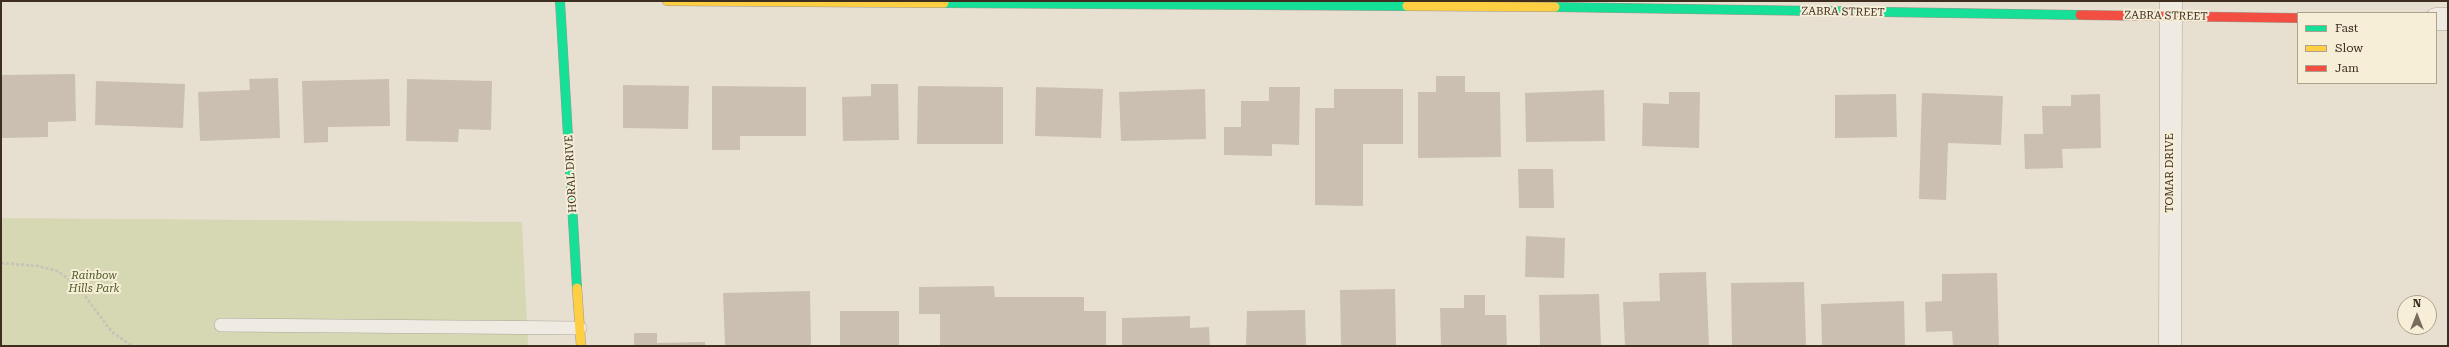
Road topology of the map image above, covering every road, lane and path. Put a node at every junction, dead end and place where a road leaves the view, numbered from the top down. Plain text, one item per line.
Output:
1 (560, 1) edge
2 (667, 1) edge
3 (2171, 9) edge
4 (2297, 18) edge
5 (2437, 19) edge
6 (2448, 19) edge
7 (1, 263) edge
8 (221, 325) dead end
9 (580, 328) junction
10 (132, 346) edge
11 (581, 346) edge
12 (2170, 346) edge

1 - 9 street, HORAL DRIVE
2 - 3 street, ZABRA STREET
3 - 4 street, ZABRA STREET
3 - 12 street, TOMAR DRIVE
5 - 6 street
7 - 10 path
8 - 9 lane
9 - 11 street, HORAL DRIVE

